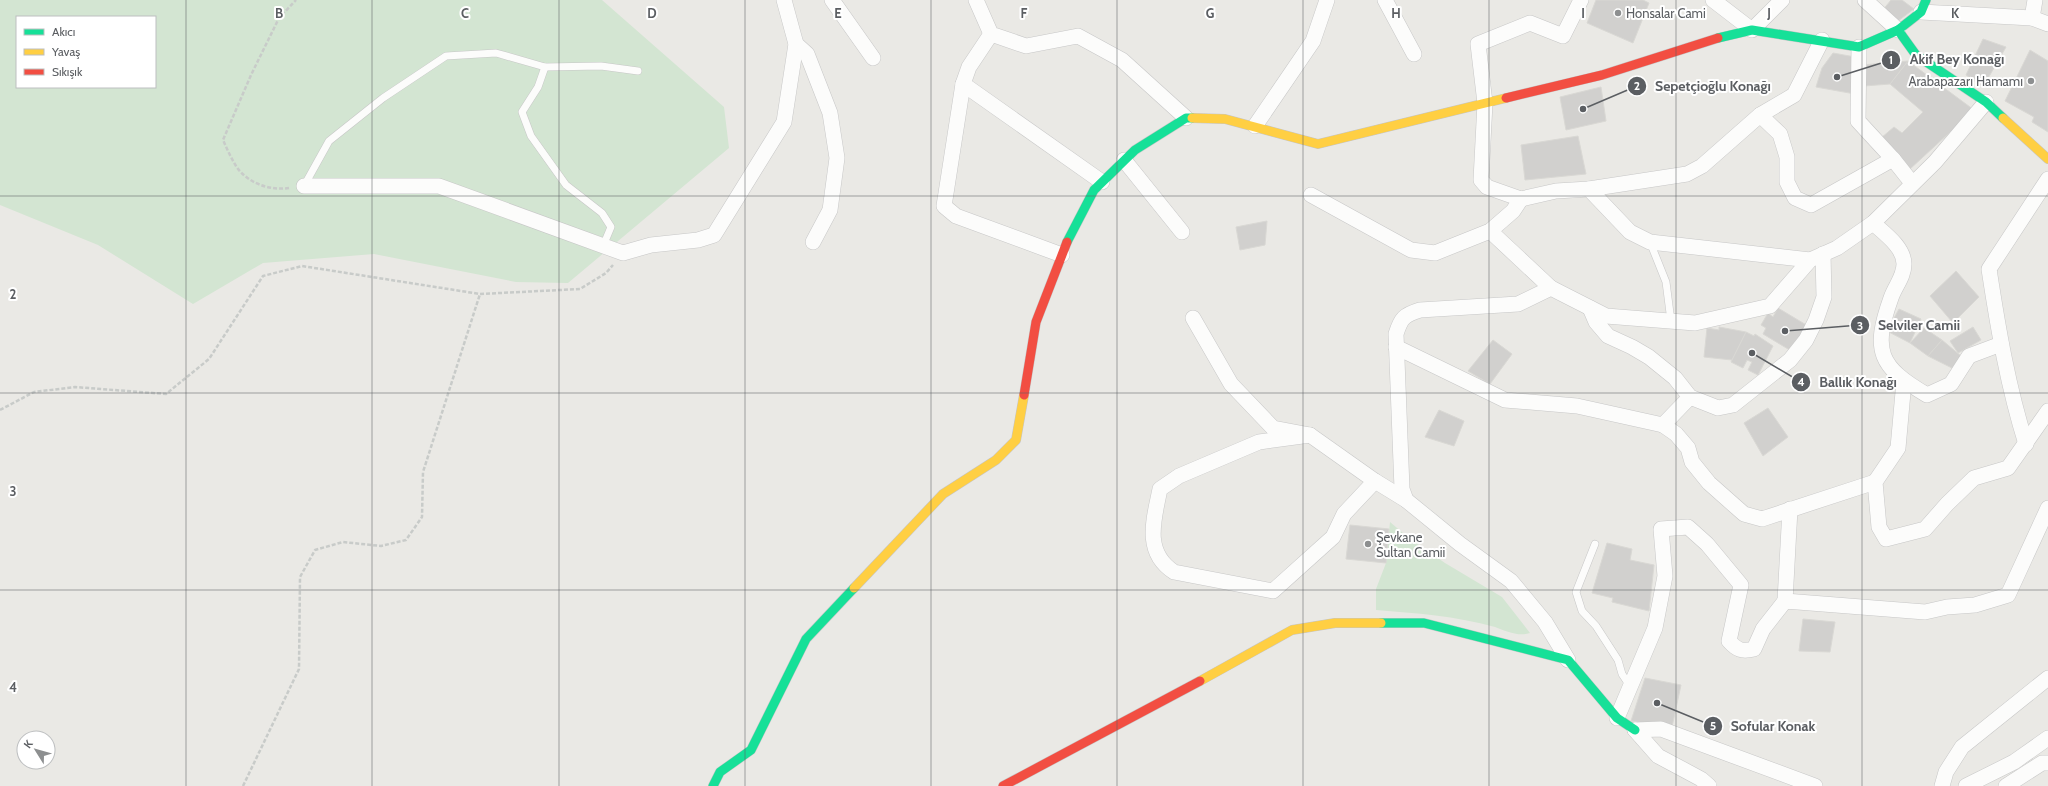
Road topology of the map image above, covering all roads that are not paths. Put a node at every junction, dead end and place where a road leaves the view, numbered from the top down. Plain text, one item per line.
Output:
1 (784, 0) edge
2 (832, 0) edge
3 (976, 0) edge
4 (1327, 0) edge
5 (1385, 0) edge
6 (1581, 0) edge
7 (1713, 0) edge
8 (1782, 0) edge
9 (1865, 0) edge
10 (2035, 0) edge
11 (1924, 6) edge
12 (2032, 18) junction
13 (2048, 24) edge
14 (1752, 30) junction
15 (1898, 30) junction
16 (992, 34) junction
17 (1822, 40) junction
18 (796, 44) junction
19 (1859, 47) junction
20 (1414, 54) dead end
21 (873, 58) dead end
22 (545, 67) junction
23 (638, 71) dead end
24 (963, 84) junction
25 (1986, 102) junction
26 (1485, 103) junction
27 (1760, 115) junction
28 (1186, 118) junction
29 (1256, 126) junction
30 (1893, 159) junction
31 (2048, 159) edge
32 (1124, 160) junction
33 (2048, 179) edge
34 (1102, 182) junction
35 (1912, 183) junction
36 (304, 186) joint
37 (1589, 189) junction
38 (1311, 195) dead end
39 (1521, 199) junction
40 (1873, 223) junction
41 (1490, 231) junction
42 (1182, 232) dead end
43 (813, 242) dead end
44 (1650, 242) junction
45 (603, 246) junction
46 (1062, 254) junction
47 (1816, 257) junction
48 (1552, 288) junction
49 (1590, 308) junction
50 (1194, 318) dead end
51 (1671, 321) junction
52 (2001, 344) junction
53 (1396, 348) junction
54 (1904, 381) junction
55 (1690, 397) junction
56 (2048, 411) edge
57 (1663, 425) junction
58 (1310, 435) junction
59 (2026, 444) junction
60 (1375, 481) junction
61 (1875, 482) junction
62 (1406, 500) junction
63 (2048, 508) edge
64 (1790, 509) junction
65 (1595, 544) dead end
66 (1785, 601) junction
67 (1568, 660) junction
68 (2048, 678) edge
69 (1631, 686) junction
70 (1617, 718) junction
71 (1635, 730) junction
72 (2048, 738) edge
73 (2048, 763) edge
74 (713, 786) edge
75 (1003, 786) edge
76 (1708, 786) edge
77 (1815, 786) edge
78 (1942, 786) edge
79 (1966, 786) edge
80 (2006, 786) edge

1 - 18 street
2 - 21 street
3 - 16 street
4 - 29 street
5 - 20 street
6 - 26 street
7 - 14 street
8 - 14 street
9 - 15 street
10 - 12 street
11 - 12 street
11 - 15 main road
12 - 13 street
14 - 17 main road
14 - 26 main road
15 - 19 main road
15 - 25 main road
16 - 24 street
16 - 28 street
17 - 19 main road
17 - 27 street
18 - 43 street
18 - 45 street
19 - 30 street
22 - 23 lane
22 - 36 lane
22 - 45 lane
24 - 34 street
24 - 46 street
25 - 31 main road
25 - 35 street
26 - 29 main road
26 - 39 street
27 - 30 street
27 - 37 street
28 - 29 main road
28 - 32 main road
30 - 35 street
32 - 34 main road
32 - 42 street
33 - 52 street
34 - 46 main road
35 - 40 street
36 - 45 street
37 - 39 street
37 - 44 street
38 - 41 street
39 - 41 street
40 - 47 street
40 - 54 street
41 - 48 street
44 - 47 street
44 - 51 lane
46 - 74 main road
47 - 51 street
47 - 55 street
48 - 49 street
48 - 53 street
49 - 51 street
49 - 55 street
50 - 58 street
52 - 54 street
52 - 59 street
53 - 57 street
53 - 62 street
54 - 61 street
55 - 57 street
56 - 59 street
57 - 64 street
58 - 60 street
58 - 60 street
59 - 61 street
60 - 62 street
61 - 64 street
62 - 67 street
63 - 66 street
64 - 66 street
65 - 69 lane
66 - 69 street
67 - 70 main road
67 - 75 main road
68 - 78 street
69 - 70 street
70 - 71 main road
71 - 76 street
71 - 77 street
72 - 79 street
73 - 80 street

